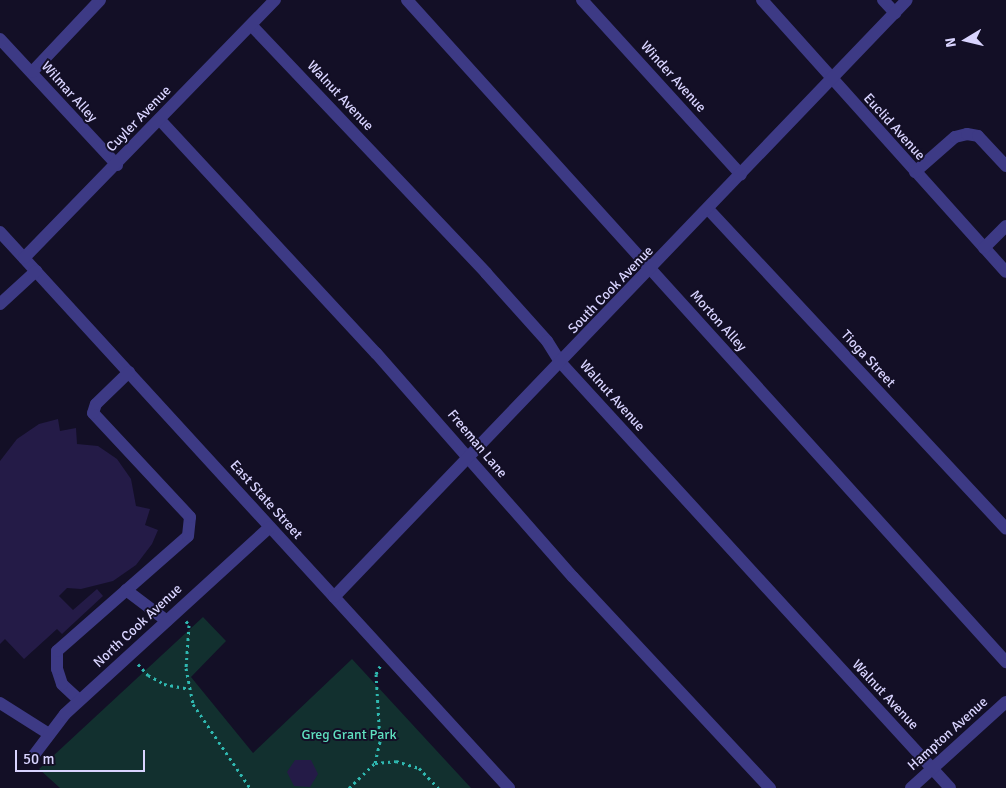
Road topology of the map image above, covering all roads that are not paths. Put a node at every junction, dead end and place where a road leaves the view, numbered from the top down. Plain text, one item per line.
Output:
1 (100, 0) edge
2 (275, 0) edge
3 (407, 0) edge
4 (582, 0) edge
5 (762, 0) edge
6 (883, 0) edge
7 (908, 0) edge
8 (895, 13) junction
9 (252, 25) junction
10 (0, 39) edge
11 (32, 72) junction
12 (831, 80) junction
13 (160, 120) junction
14 (116, 165) junction
15 (1006, 166) edge
16 (915, 172) junction
17 (741, 175) junction
18 (708, 210) junction
19 (1006, 226) edge
20 (0, 232) edge
21 (984, 248) junction
22 (24, 258) junction
23 (650, 270) junction
24 (36, 271) junction
25 (1006, 272) edge
26 (0, 304) edge
27 (561, 363) junction
28 (129, 372) junction
29 (470, 457) junction
30 (270, 527) junction
31 (1006, 529) edge
32 (126, 590) junction
33 (334, 597) junction
34 (167, 621) junction
35 (1006, 662) edge
36 (79, 700) junction
37 (1006, 702) edge
38 (0, 703) edge
39 (49, 734) junction
40 (34, 755) dead end
41 (932, 768) junction
42 (510, 788) edge
43 (770, 788) edge
44 (911, 788) edge
45 (950, 788) edge

1 - 11 street
2 - 9 street, Cuyler Avenue
3 - 23 street, Morton Alley
4 - 17 street, Winder Avenue
5 - 12 street, Euclid Avenue
6 - 8 street
7 - 8 street, South Cook Avenue
8 - 12 street, South Cook Avenue
9 - 13 street, Cuyler Avenue
9 - 27 street, Walnut Avenue
10 - 11 street, Wilmar Alley
11 - 14 street, Wilmar Alley
12 - 16 street, Euclid Avenue
12 - 17 street, South Cook Avenue
13 - 14 street, Cuyler Avenue
13 - 29 street, Freeman Lane
14 - 22 street, Cuyler Avenue
15 - 16 street
16 - 21 street, Euclid Avenue
17 - 18 street, South Cook Avenue
18 - 23 street, South Cook Avenue
18 - 31 street, Tioga Street
19 - 21 street
20 - 22 street, East State Street
21 - 25 street, Euclid Avenue
22 - 24 street, East State Street
23 - 27 street, South Cook Avenue
23 - 35 street, Morton Alley
24 - 26 street
24 - 28 street, East State Street
27 - 29 street, South Cook Avenue
27 - 41 street, Walnut Avenue
28 - 30 street, East State Street
28 - 32 street
29 - 33 street, South Cook Avenue
29 - 43 street, Freeman Lane
30 - 33 street, East State Street
30 - 34 street, North Cook Avenue
32 - 34 street
32 - 36 street
33 - 42 street, East State Street
34 - 36 street, North Cook Avenue
36 - 39 street, North Cook Avenue
37 - 41 street, Hampton Avenue
38 - 39 street
39 - 40 street, North Cook Avenue
41 - 44 street, Hampton Avenue
41 - 45 street, Walnut Avenue

